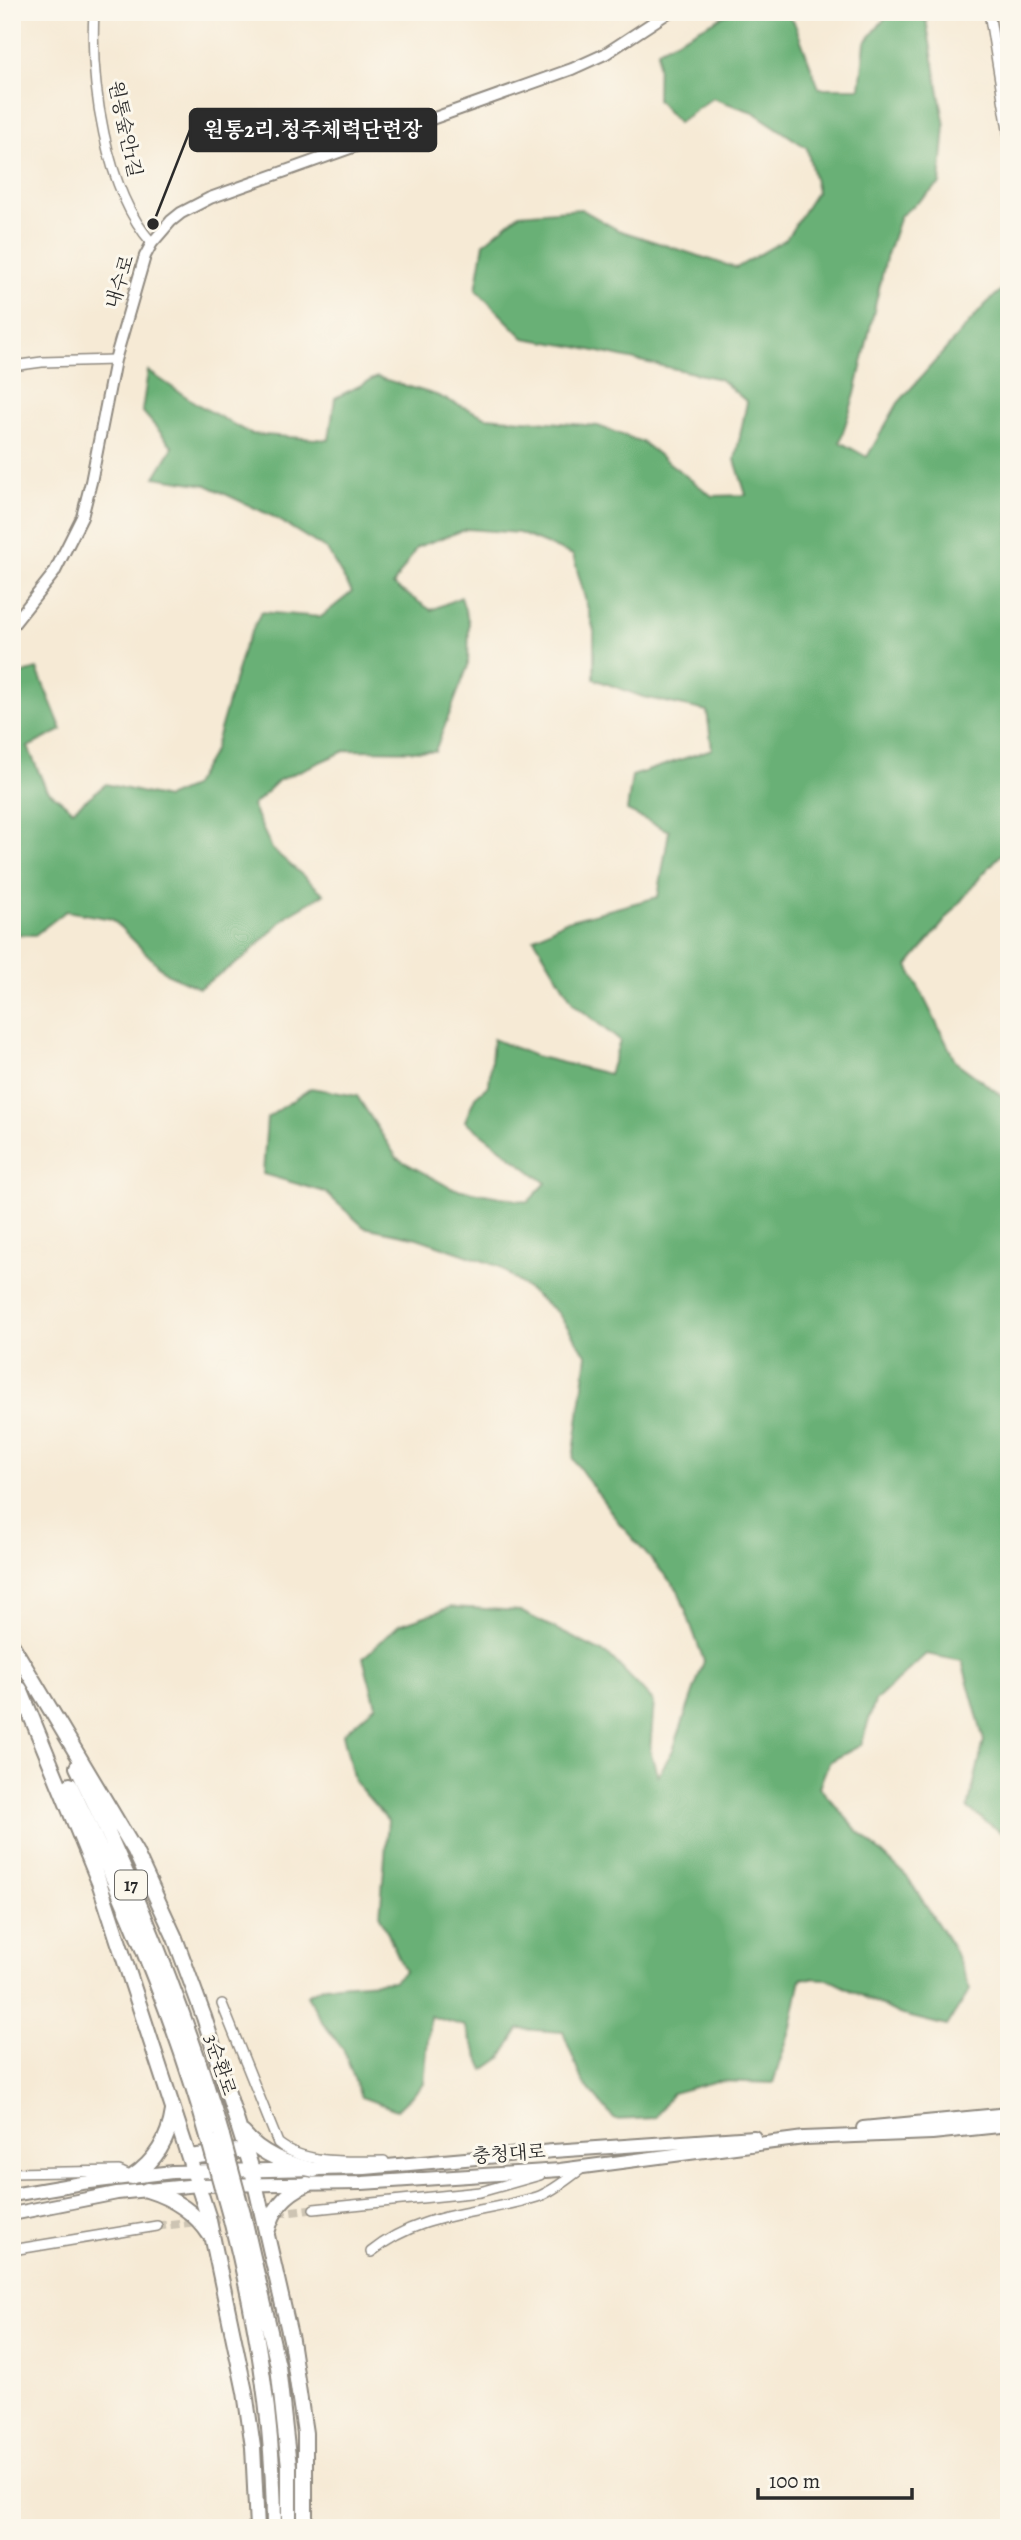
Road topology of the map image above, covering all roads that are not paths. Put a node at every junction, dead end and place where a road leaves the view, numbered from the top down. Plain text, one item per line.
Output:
1 (94, 12) edge
2 (669, 12) edge
3 (989, 12) edge
4 (1009, 136) edge
5 (152, 243) junction
6 (115, 360) junction
7 (12, 366) edge
8 (12, 626) edge
9 (12, 1645) edge
10 (12, 1676) edge
11 (20, 1689) junction
12 (222, 2004) dead end
13 (173, 2109) junction
14 (1009, 2114) edge
15 (1009, 2125) edge
16 (238, 2126) junction
17 (215, 2137) junction
18 (246, 2150) junction
19 (431, 2162) junction
20 (584, 2168) junction
21 (560, 2169) junction
22 (314, 2170) junction
23 (194, 2171) junction
24 (12, 2173) edge
25 (132, 2176) junction
26 (254, 2178) junction
27 (307, 2184) junction
28 (147, 2190) junction
29 (12, 2195) edge
30 (261, 2207) junction
31 (314, 2209) tunnel mouth
32 (12, 2214) edge
33 (236, 2215) junction
34 (208, 2216) junction
35 (158, 2226) tunnel mouth
36 (267, 2234) junction
37 (213, 2240) junction
38 (12, 2250) edge
39 (371, 2252) dead end
40 (257, 2528) edge
41 (274, 2528) edge
42 (289, 2528) edge
43 (305, 2528) edge

1 - 5 street, 원통숲안1길
2 - 5 street, 내수로
3 - 4 street
5 - 6 street, 내수로
6 - 7 street
6 - 8 street, 내수로
9 - 16 highway
9 - 17 highway, 3순환로 / 17
10 - 11 highway, 3순환로 / 17
11 - 13 highway
11 - 17 highway, 3순환로 / 17
12 - 19 street
13 - 23 highway
13 - 25 highway
14 - 19 main road, 충청대로
15 - 20 main road, 충청대로
16 - 18 highway
16 - 22 highway
17 - 33 highway, 3순환로 / 17, bridge
18 - 23 highway
18 - 26 highway
19 - 22 main road, 충청대로
20 - 21 main road, 충청대로
20 - 39 street
21 - 27 main road, 충청대로
21 - 31 street
22 - 26 main road, 충청대로
23 - 25 main road, 충청대로
23 - 26 main road, 충청대로
23 - 28 main road, 충청대로
23 - 34 highway
24 - 25 street
25 - 29 main road, 충청대로
26 - 27 main road, 충청대로
26 - 30 highway
27 - 36 highway
28 - 32 main road, 충청대로
28 - 37 highway
30 - 34 highway
30 - 36 highway
33 - 41 highway, 3순환로 / 17
33 - 42 highway, 3순환로 / 17
34 - 37 highway
35 - 38 street
36 - 43 highway
37 - 40 highway

